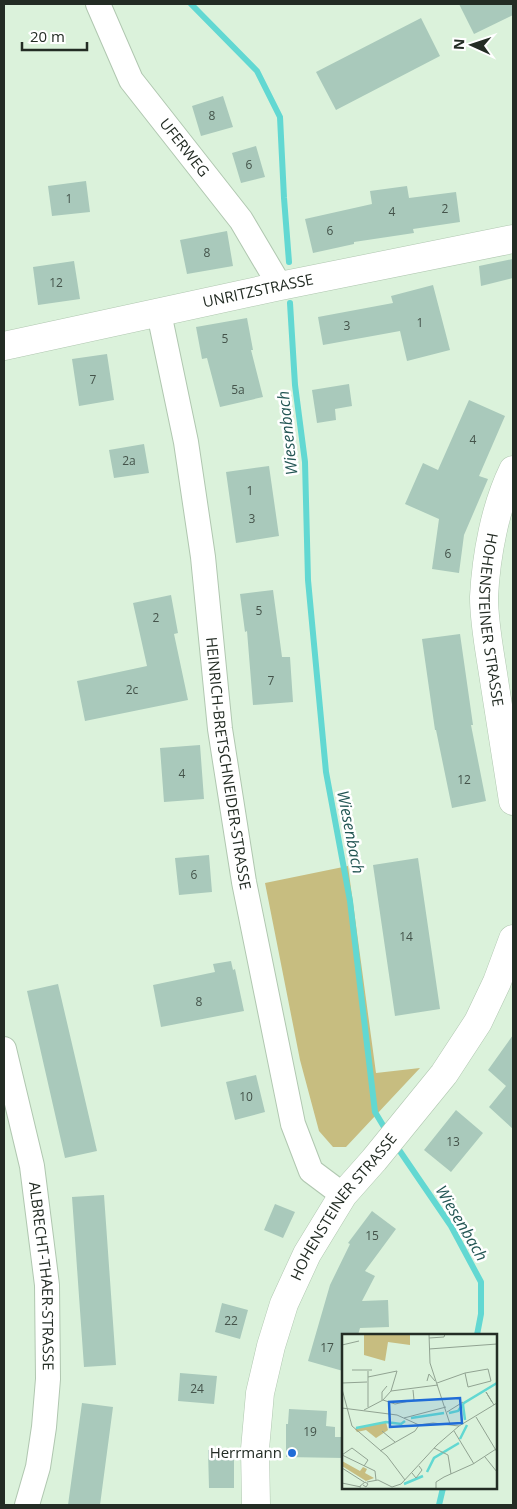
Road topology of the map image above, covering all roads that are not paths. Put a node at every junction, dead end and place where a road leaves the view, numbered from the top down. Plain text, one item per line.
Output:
1 (98, 4) edge
2 (513, 239) edge
3 (280, 286) junction
4 (159, 313) junction
5 (4, 346) edge
6 (513, 470) edge
7 (513, 801) edge
8 (513, 939) edge
9 (4, 1049) edge
10 (343, 1195) junction
11 (27, 1505) edge
12 (256, 1505) edge

1 - 3 street, UFERWEG
2 - 3 main road, UNRITZSTRASSE
3 - 4 main road, UNRITZSTRASSE
4 - 5 main road, UNRITZSTRASSE
4 - 10 street, HEINRICH-BRETSCHNEIDER-STRASSE
6 - 7 main road, HOHENSTEINER STRASSE
8 - 10 main road, HOHENSTEINER STRASSE
9 - 11 street, ALBRECHT-THAER-STRASSE
10 - 12 main road, HOHENSTEINER STRASSE

